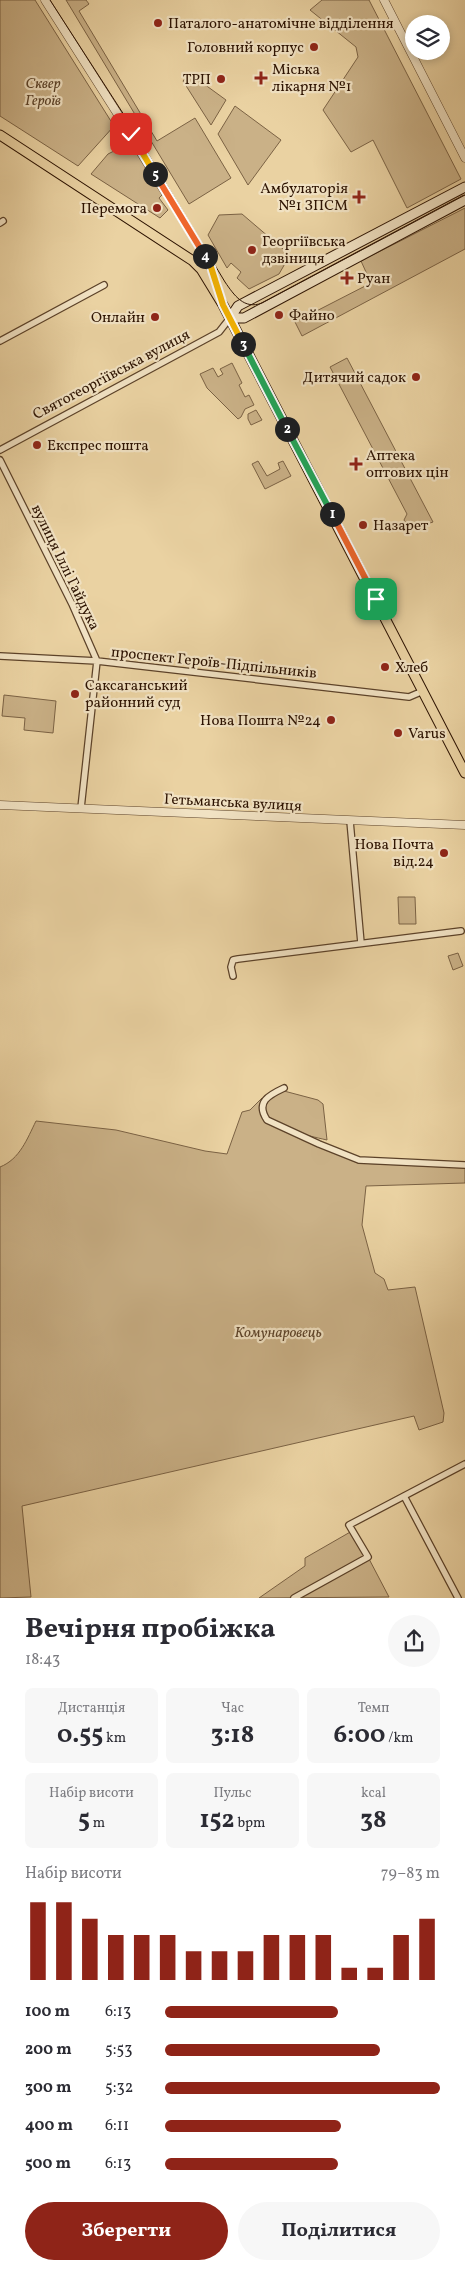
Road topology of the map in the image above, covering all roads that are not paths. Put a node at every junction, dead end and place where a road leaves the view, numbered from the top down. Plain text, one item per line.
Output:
1 (45, 0) edge
2 (384, 0) edge
3 (0, 135) edge
4 (465, 158) edge
5 (465, 187) edge
6 (465, 200) edge
7 (104, 285) dead end
8 (223, 305) junction
9 (230, 318) junction
10 (0, 341) edge
11 (0, 450) edge
12 (0, 460) edge
13 (0, 656) edge
14 (97, 661) junction
15 (423, 691) junction
16 (465, 773) edge
17 (0, 805) edge
18 (81, 808) junction
19 (350, 821) junction
20 (465, 825) edge
21 (461, 930) dead end
22 (361, 942) junction
23 (233, 976) dead end
24 (284, 1088) dead end
25 (465, 1164) edge
26 (465, 1464) edge
27 (404, 1496) junction
28 (294, 1598) edge
29 (458, 1598) edge

1 - 8 street
2 - 4 street
3 - 8 main road
5 - 9 main road, Святогеоргіївська вулиця
6 - 9 main road
7 - 10 street
8 - 9 main road
9 - 11 street, Святогеоргіївська вулиця
9 - 15 main road
12 - 14 street, вулиця Іллі Гайдука
13 - 14 street, проспект Героїв-Підпільників
14 - 15 street, проспект Героїв-Підпільників
14 - 18 street, вулиця Іллі Гайдука
15 - 16 main road
17 - 18 street, Гетьманська вулиця
18 - 19 street, Гетьманська вулиця
19 - 20 street, Гетьманська вулиця
19 - 22 street
21 - 22 street
22 - 23 street
24 - 25 street
26 - 27 street
27 - 28 street
27 - 29 street

